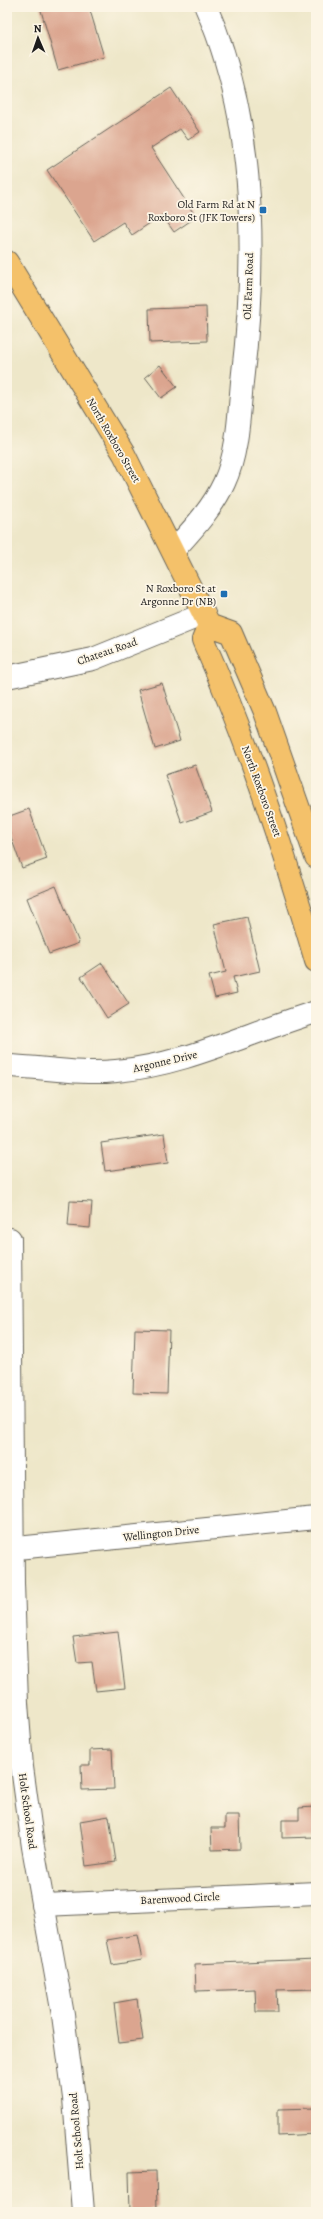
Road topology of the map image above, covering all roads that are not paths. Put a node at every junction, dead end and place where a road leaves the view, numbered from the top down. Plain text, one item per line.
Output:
1 (206, 7) edge
2 (7, 262) edge
3 (173, 551) junction
4 (206, 620) junction
5 (7, 677) edge
6 (284, 854) junction
7 (316, 857) edge
8 (316, 908) edge
9 (316, 961) edge
10 (316, 1012) edge
11 (9, 1060) edge
12 (10, 1239) dead end
13 (316, 1518) edge
14 (10, 1549) edge
15 (316, 1893) edge
16 (43, 1905) junction
17 (83, 2212) edge

1 - 3 street, Old Farm Road
2 - 3 highway, North Roxboro Street
3 - 4 highway, North Roxboro Street
4 - 5 street, Chateau Road
4 - 6 highway, North Roxboro Street
4 - 7 highway
6 - 8 highway
6 - 9 highway, North Roxboro Street
10 - 11 street, Argonne Drive
12 - 14 street, Holt School Road
13 - 14 street, Wellington Drive
14 - 16 street, Holt School Road
15 - 16 street, Barenwood Circle
16 - 17 street, Holt School Road

